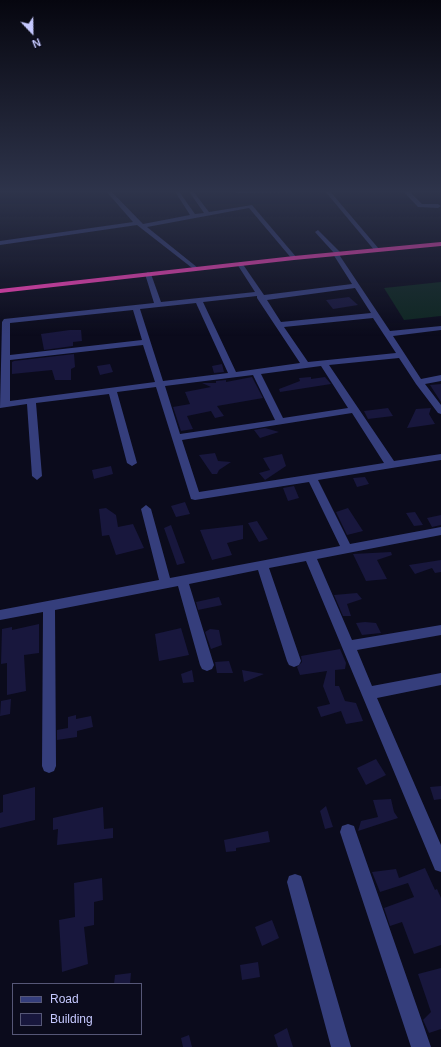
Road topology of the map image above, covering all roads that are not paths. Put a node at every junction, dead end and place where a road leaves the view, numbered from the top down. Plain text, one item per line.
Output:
1 (36, 239) edge
2 (158, 239) edge
3 (278, 239) edge
4 (324, 239) edge
5 (368, 239) edge
6 (0, 244) edge
7 (441, 244) edge
8 (377, 250) junction
9 (337, 254) junction
10 (294, 258) junction
11 (240, 264) junction
12 (196, 269) junction
13 (148, 274) junction
14 (356, 286) junction
15 (0, 291) edge
16 (260, 296) junction
17 (199, 301) junction
18 (158, 305) junction
19 (136, 308) junction
20 (376, 315) junction
21 (279, 325) junction
22 (441, 328) edge
23 (389, 334) junction
24 (147, 342) junction
25 (401, 356) junction
26 (5, 358) junction
27 (323, 363) junction
28 (305, 365) junction
29 (256, 372) junction
30 (233, 374) junction
31 (441, 378) edge
32 (419, 382) junction
33 (160, 383) junction
34 (112, 390) junction
35 (31, 402) junction
36 (3, 405) edge
37 (354, 410) junction
38 (441, 411) edge
39 (280, 421) junction
40 (177, 438) junction
41 (441, 457) edge
42 (132, 463) dead end
43 (391, 465) junction
44 (37, 476) dead end
45 (312, 478) junction
46 (146, 509) dead end
47 (441, 531) edge
48 (347, 549) junction
49 (310, 556) junction
50 (262, 565) junction
51 (182, 580) junction
52 (166, 583) junction
53 (49, 606) junction
54 (0, 615) edge
55 (441, 630) edge
56 (349, 646) junction
57 (294, 662) dead end
58 (207, 665) dead end
59 (441, 679) edge
60 (368, 693) junction
61 (49, 766) dead end
62 (348, 832) dead end
63 (441, 864) edge
64 (296, 882) dead end
65 (341, 1047) edge
66 (421, 1047) edge

1 - 6 street
2 - 12 street
3 - 10 street
4 - 9 street
5 - 8 street
7 - 8 highway
8 - 9 highway
9 - 10 highway
9 - 14 street
10 - 11 highway
11 - 12 highway
11 - 16 street
12 - 13 highway
13 - 15 highway
13 - 18 street
14 - 16 street
14 - 20 street
16 - 17 street
16 - 21 street
17 - 18 street
17 - 30 street
18 - 19 street
19 - 24 street
19 - 26 street
20 - 21 street
20 - 23 street
21 - 28 street
22 - 23 street
23 - 25 street
24 - 26 street
24 - 33 street
25 - 27 street
25 - 32 street
26 - 36 street
27 - 28 street
27 - 37 street
28 - 29 street
29 - 30 street
29 - 39 street
30 - 33 street
31 - 32 street
32 - 38 street
33 - 34 street
33 - 40 street
34 - 35 street
34 - 42 street
35 - 36 street
35 - 44 street
37 - 39 street
37 - 43 street
39 - 40 street
40 - 45 street
41 - 43 street
43 - 45 street
45 - 48 street
46 - 52 street
47 - 48 street
48 - 49 street
49 - 50 street
49 - 56 street
50 - 51 street
50 - 57 street
51 - 52 street
51 - 58 street
52 - 53 street
53 - 54 street
53 - 61 street
55 - 56 street
56 - 60 street
59 - 60 street
60 - 63 street
62 - 66 street
64 - 65 street

